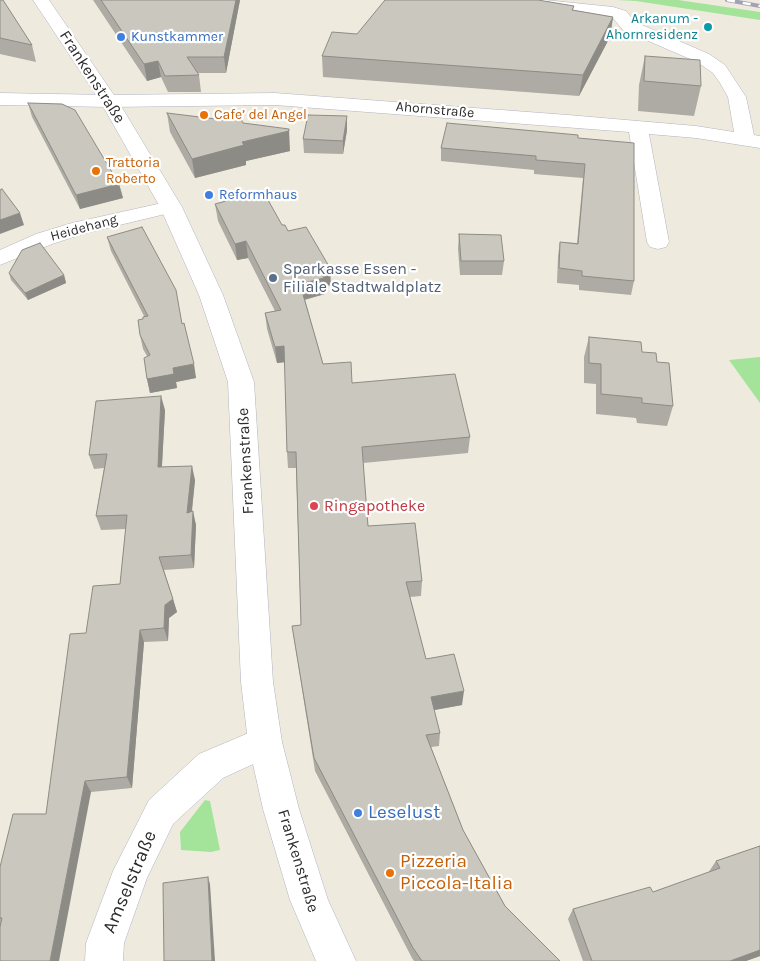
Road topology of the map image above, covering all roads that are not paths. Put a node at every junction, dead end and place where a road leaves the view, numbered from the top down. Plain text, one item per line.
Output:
1 (41, 0) edge
2 (514, 0) edge
3 (0, 99) edge
4 (109, 102) junction
5 (638, 127) junction
6 (753, 140) edge
7 (171, 207) junction
8 (658, 242) dead end
9 (0, 258) edge
10 (265, 742) junction
11 (104, 961) edge
12 (337, 961) edge

1 - 4 street, Frankenstraße
2 - 6 street
3 - 4 street, Ahornstraße
4 - 5 street, Ahornstraße
4 - 7 street, Frankenstraße
5 - 6 street, Ahornstraße
5 - 8 street
7 - 9 street, Heidehang
7 - 10 street, Frankenstraße
10 - 11 street, Amselstraße
10 - 12 street, Frankenstraße

